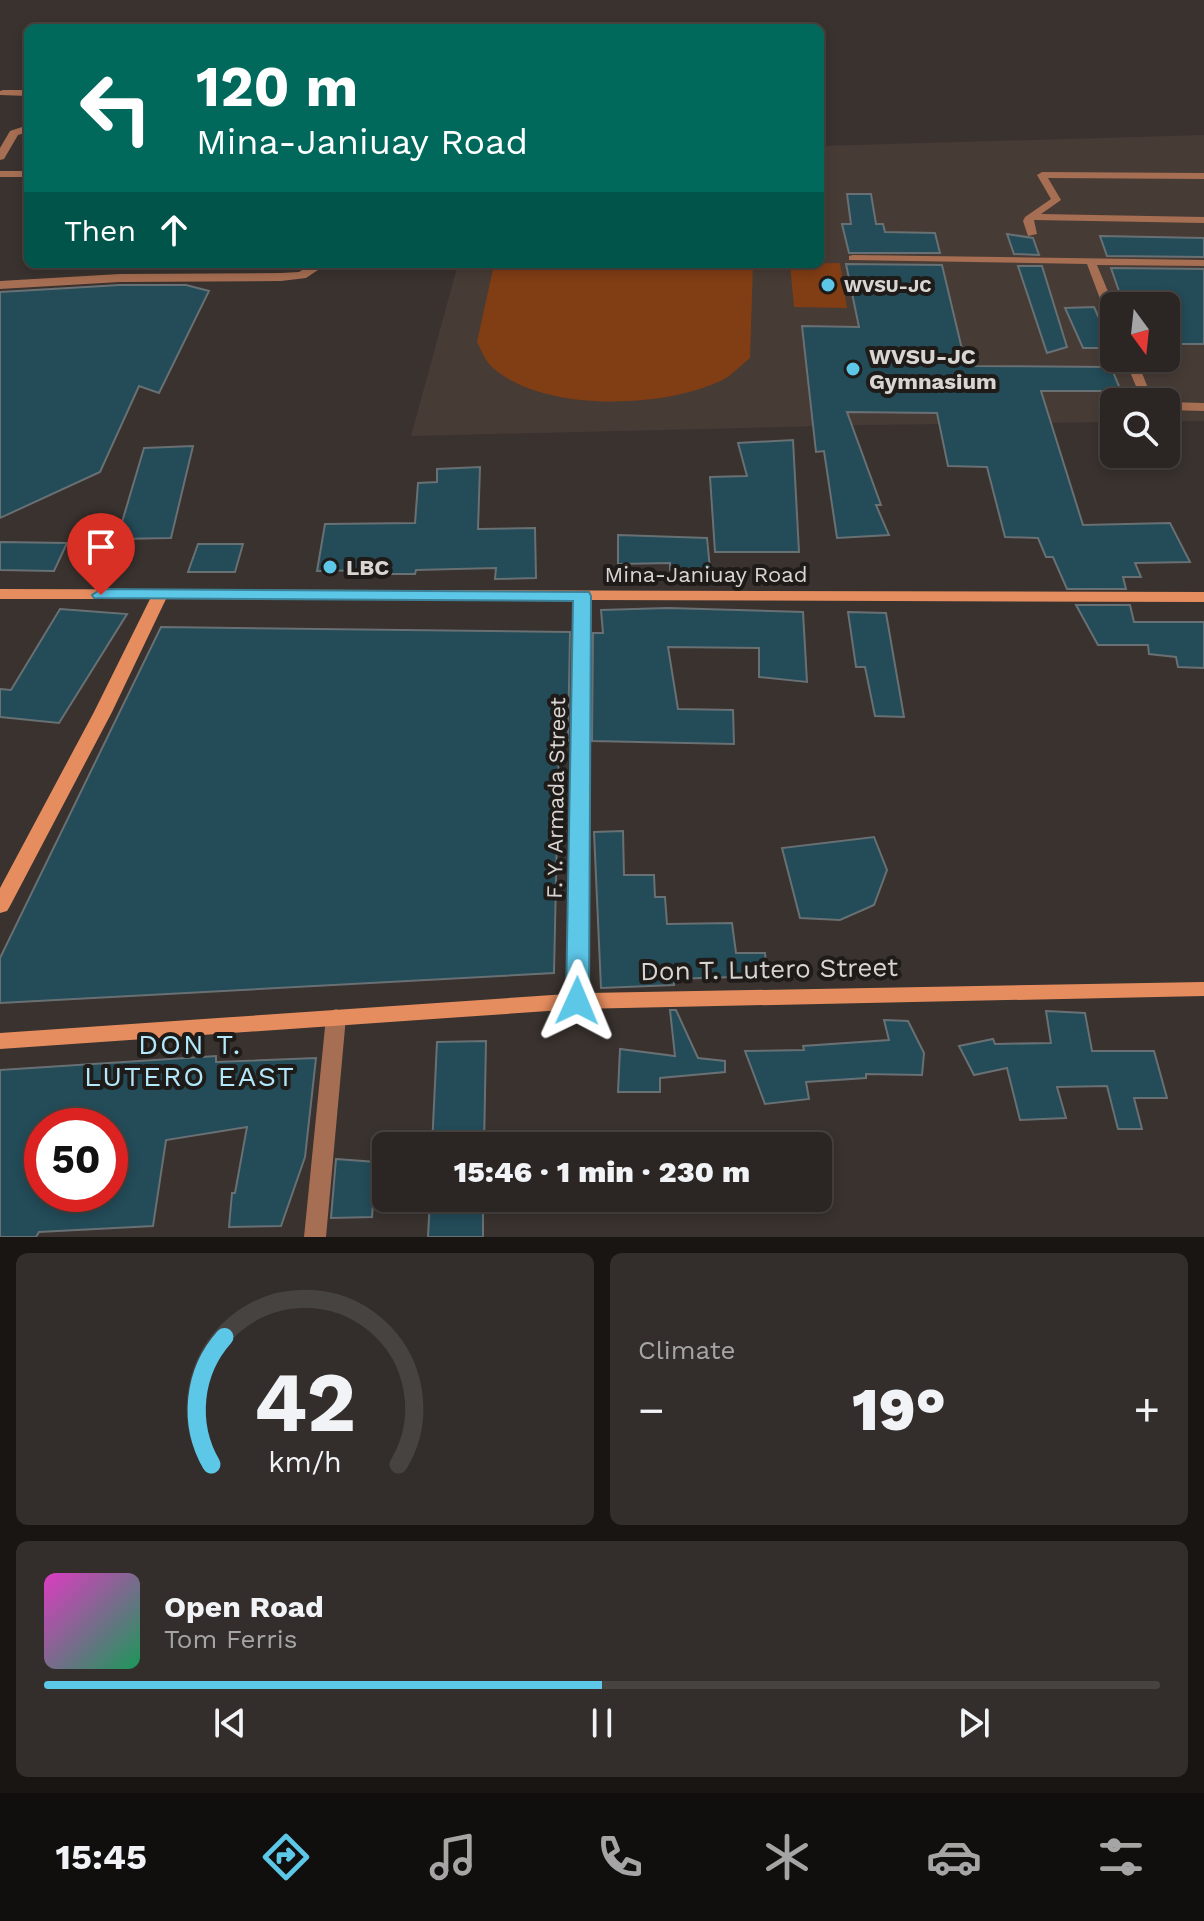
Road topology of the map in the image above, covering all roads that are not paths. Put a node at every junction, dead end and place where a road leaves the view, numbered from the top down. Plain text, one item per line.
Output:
1 (3, 93) dead end
2 (24, 93) edge
3 (24, 129) edge
4 (0, 157) edge
5 (0, 174) edge
6 (24, 174) edge
7 (1204, 176) edge
8 (1030, 217) junction
9 (1204, 220) edge
10 (1032, 234) dead end
11 (853, 258) dead end
12 (1090, 260) junction
13 (1204, 263) edge
14 (314, 268) edge
15 (0, 285) edge
16 (1103, 292) edge
17 (1180, 406) edge
18 (1204, 407) edge
19 (0, 594) edge
20 (160, 595) junction
21 (582, 596) junction
22 (1204, 597) edge
23 (0, 906) edge
24 (1204, 989) edge
25 (577, 1001) junction
26 (336, 1017) junction
27 (0, 1041) edge
28 (315, 1237) edge

1 - 2 street
3 - 4 street
5 - 6 street
7 - 8 lane
8 - 9 lane
8 - 10 lane
11 - 12 lane
12 - 13 lane
12 - 16 lane
14 - 15 street
17 - 18 lane
19 - 20 main road, Mina-Janiuay Road
20 - 21 main road, Mina-Janiuay Road
20 - 23 main road
21 - 22 main road, Mina-Janiuay Road
21 - 25 main road, F. Y. Armada Street
24 - 25 main road, Don T. Lutero Street
25 - 26 main road, Don T. Lutero Street
26 - 27 main road, Don T. Lutero Street
26 - 28 street

